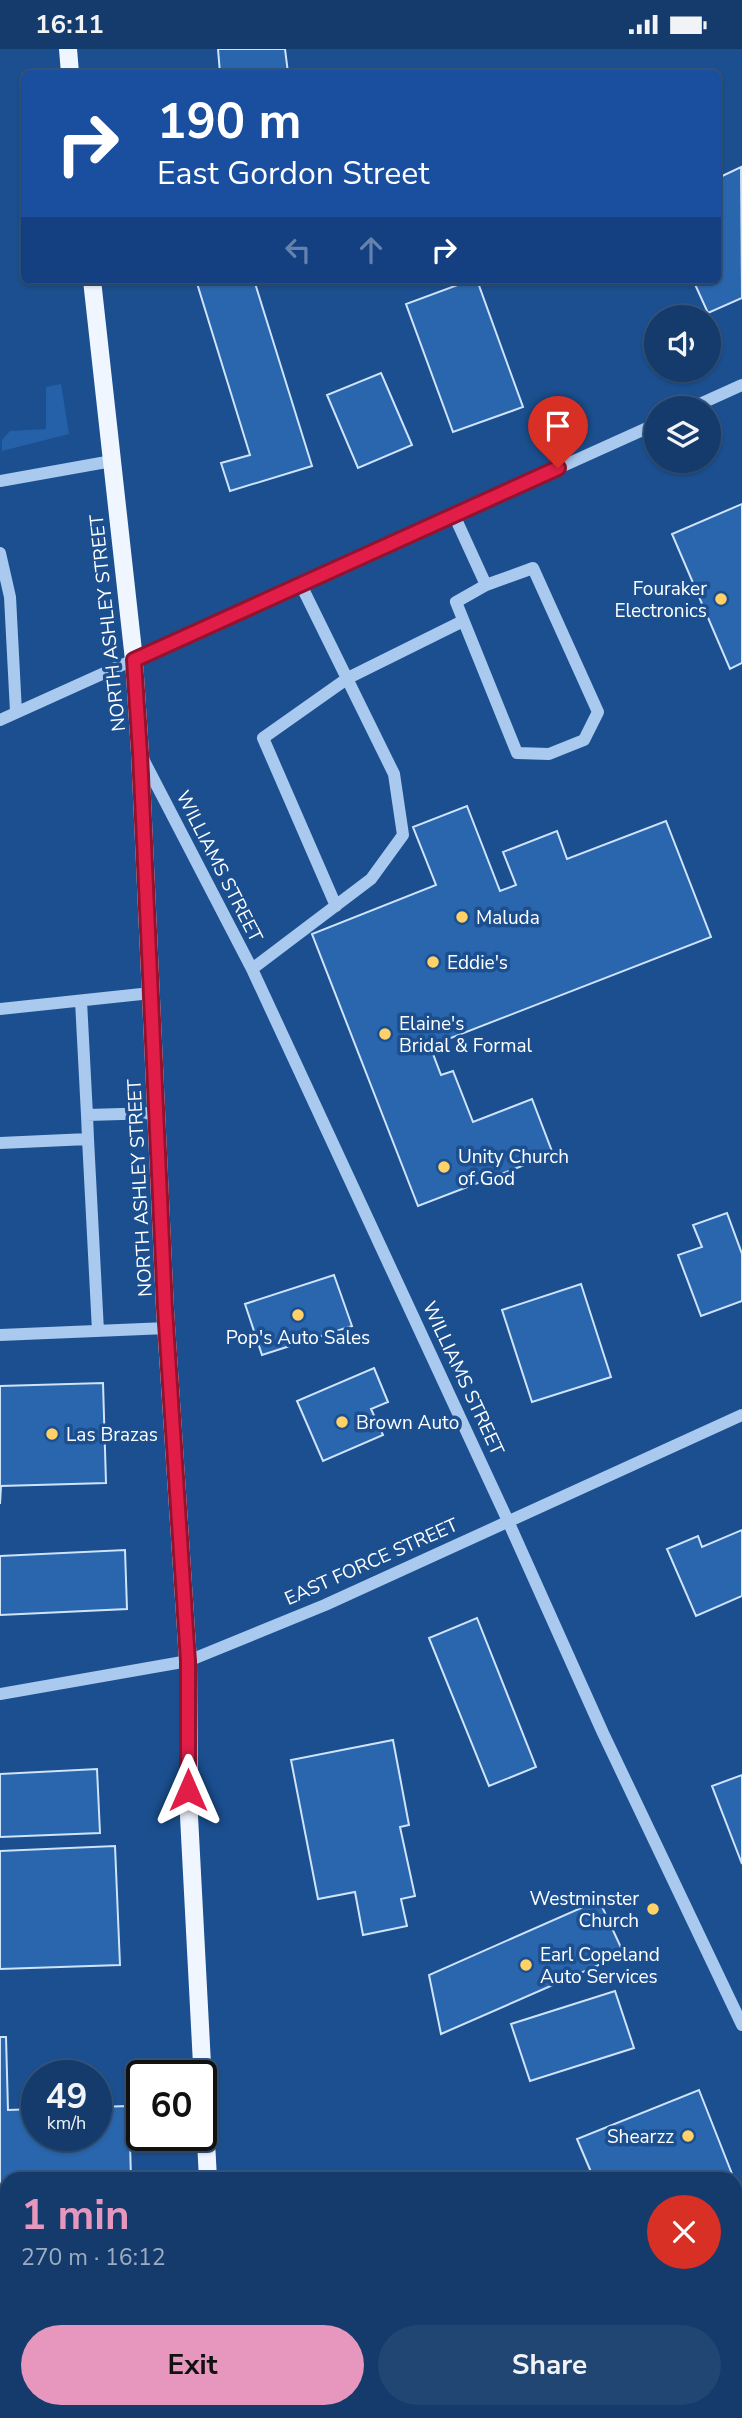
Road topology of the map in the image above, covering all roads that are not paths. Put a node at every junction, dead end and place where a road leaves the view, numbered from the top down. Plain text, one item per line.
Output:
1 (68, 49) edge
2 (70, 70) edge
3 (92, 284) edge
4 (742, 385) edge
5 (718, 396) edge
6 (644, 429) edge
7 (112, 461) junction
8 (0, 481) edge
9 (454, 515) junction
10 (0, 553) edge
11 (301, 585) junction
12 (486, 585) junction
13 (463, 621) junction
14 (134, 660) junction
15 (348, 678) junction
16 (16, 712) junction
17 (0, 720) edge
18 (140, 753) junction
19 (337, 906) junction
20 (252, 969) junction
21 (151, 993) junction
22 (81, 1001) junction
23 (0, 1009) edge
24 (156, 1113) junction
25 (87, 1115) junction
26 (88, 1139) junction
27 (0, 1143) edge
28 (167, 1328) junction
29 (98, 1331) junction
30 (0, 1335) edge
31 (742, 1415) edge
32 (508, 1521) junction
33 (188, 1661) junction
34 (0, 1694) edge
35 (742, 2025) edge
36 (208, 2172) edge

1 - 2 main road
3 - 7 main road, NORTH ASHLEY STREET
4 - 5 street
6 - 9 street
7 - 8 street
7 - 14 main road, NORTH ASHLEY STREET
9 - 11 street
9 - 12 street
10 - 16 street
11 - 14 street
11 - 15 street
12 - 13 street
12 - 13 street
13 - 15 street
14 - 16 street
14 - 18 main road, NORTH ASHLEY STREET
15 - 19 street
15 - 19 street
16 - 17 street
18 - 20 street, WILLIAMS STREET
18 - 21 main road, NORTH ASHLEY STREET
19 - 20 street
20 - 32 street, WILLIAMS STREET
21 - 22 street
21 - 24 main road, NORTH ASHLEY STREET
22 - 23 street
22 - 25 street
24 - 25 street
24 - 28 main road, NORTH ASHLEY STREET
25 - 26 street
26 - 27 street
26 - 29 street
28 - 29 street
28 - 33 main road, NORTH ASHLEY STREET
29 - 30 street
31 - 32 street, EAST FORCE STREET
32 - 33 street, EAST FORCE STREET
32 - 35 street, WILLIAMS STREET
33 - 34 street, EAST FORCE STREET
33 - 36 main road, NORTH ASHLEY STREET

